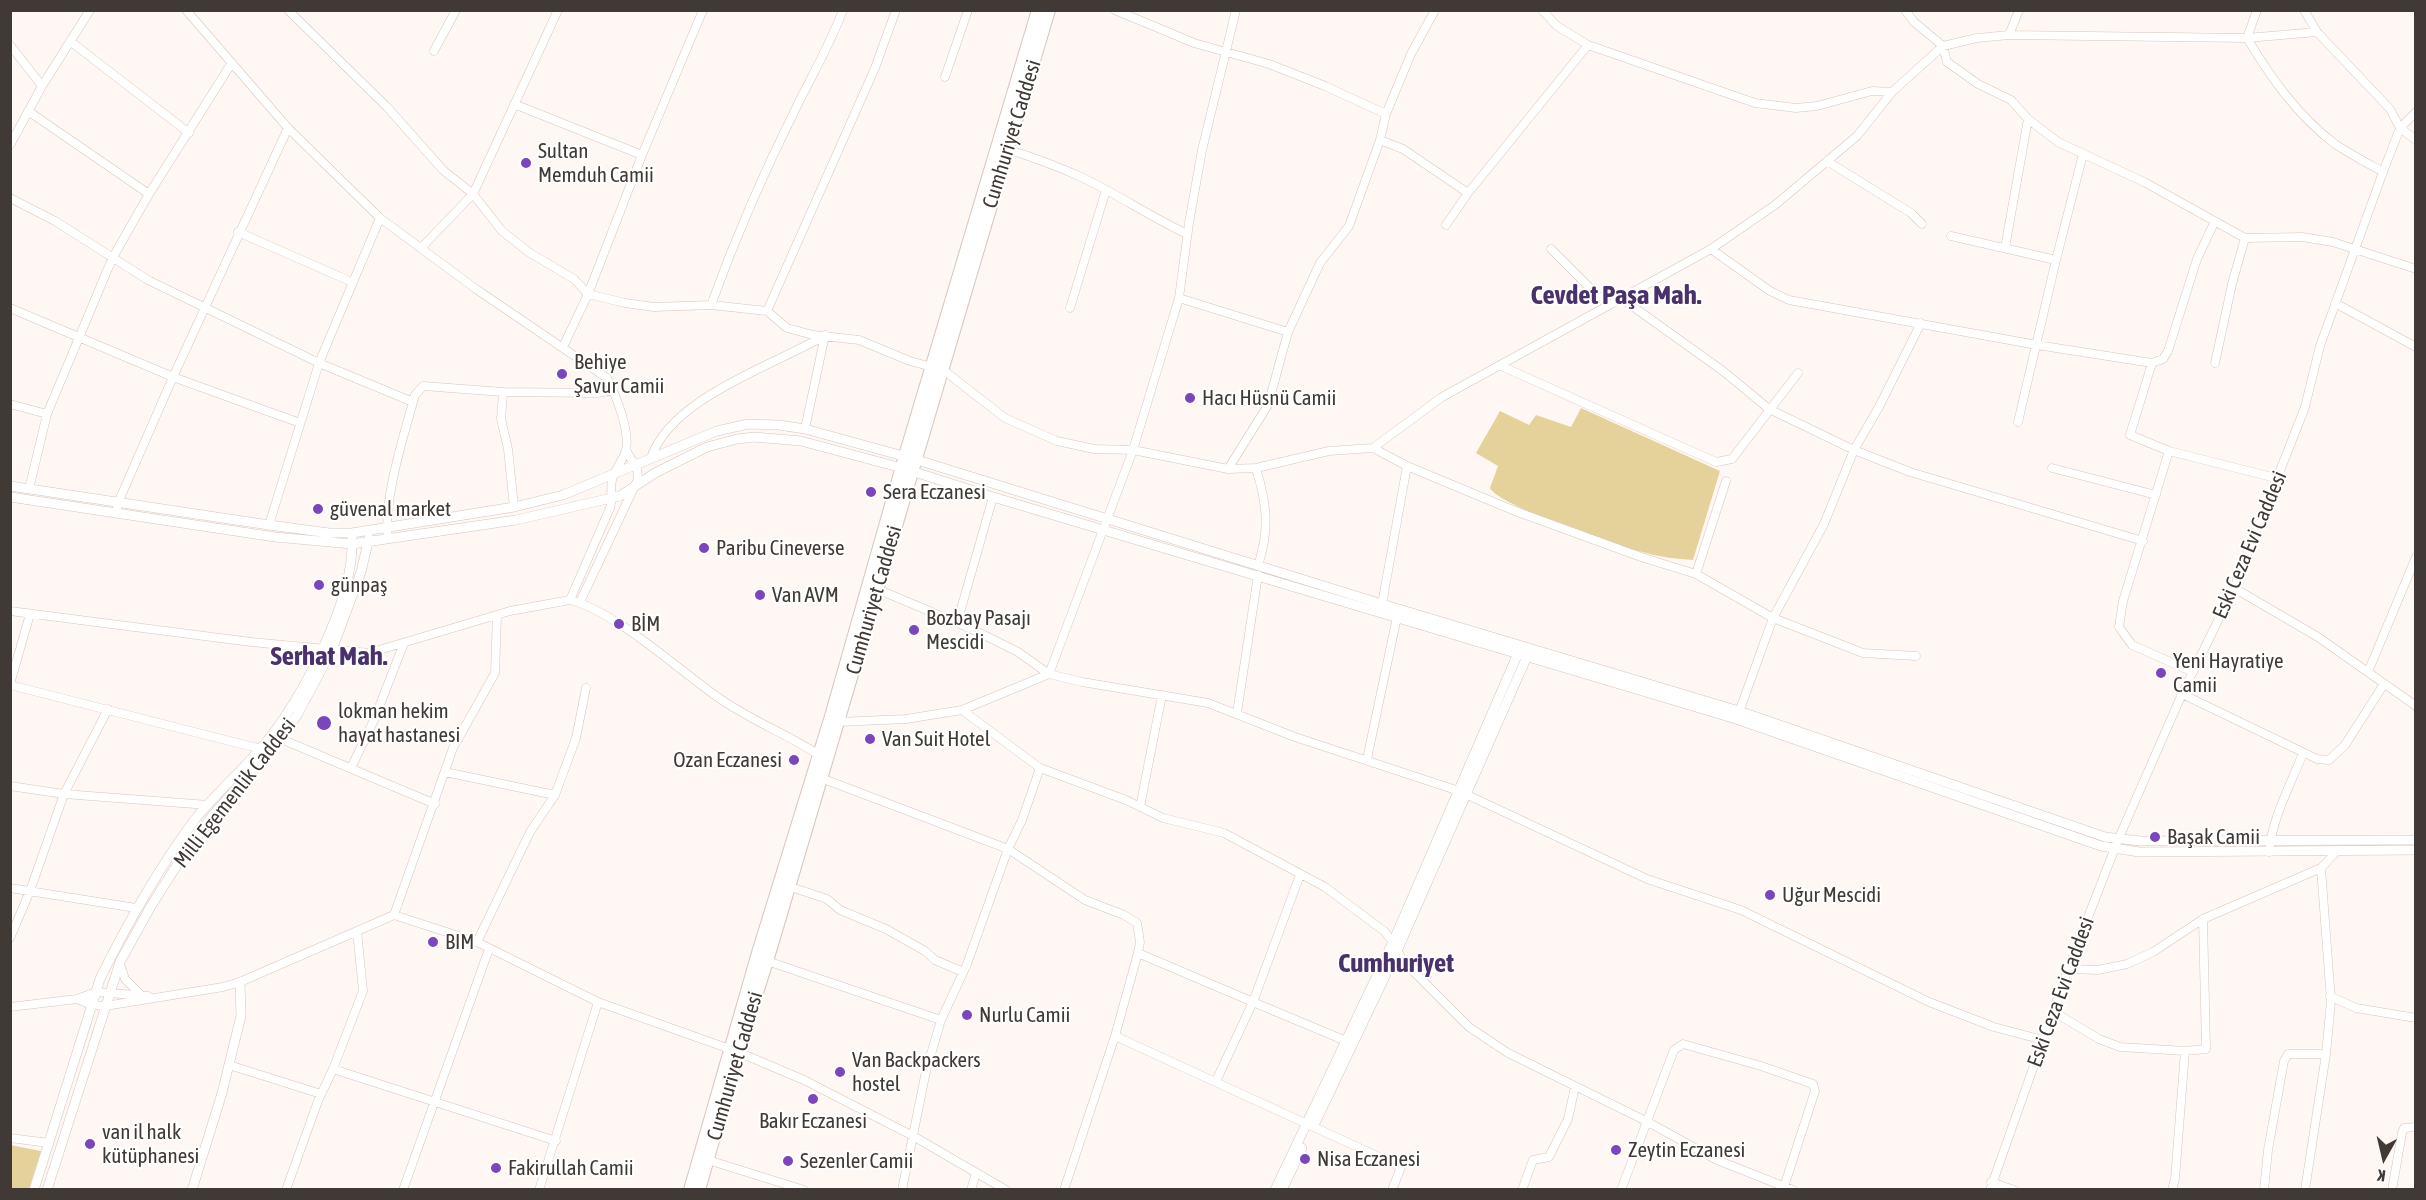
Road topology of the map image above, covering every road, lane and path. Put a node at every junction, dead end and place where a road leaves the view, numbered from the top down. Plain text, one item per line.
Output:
1 (90, 10) edge
2 (186, 10) edge
3 (288, 10) edge
4 (456, 10) edge
5 (558, 10) edge
6 (703, 10) edge
7 (843, 10) edge
8 (896, 10) edge
9 (968, 10) edge
10 (1038, 10) edge
11 (1049, 10) edge
12 (1115, 10) edge
13 (1236, 10) edge
14 (1435, 10) edge
15 (1542, 10) edge
16 (1905, 10) edge
17 (2019, 10) edge
18 (2257, 10) edge
19 (2308, 11) edge
20 (2317, 32) junction
21 (2009, 35) junction
22 (2247, 38) junction
23 (70, 41) junction
24 (10, 45) edge
25 (1588, 45) junction
26 (1943, 46) junction
27 (434, 51) dead end
28 (1227, 52) junction
29 (231, 64) junction
30 (945, 77) dead end
31 (42, 86) junction
32 (1892, 92) junction
33 (514, 104) junction
34 (28, 111) junction
35 (2415, 112) edge
36 (1386, 114) junction
37 (2028, 119) junction
38 (288, 128) junction
39 (2400, 128) junction
40 (189, 133) junction
41 (1380, 140) junction
42 (2415, 140) edge
43 (10, 145) edge
44 (1007, 149) junction
45 (2083, 154) junction
46 (642, 155) junction
47 (1827, 161) junction
48 (2383, 172) junction
49 (1106, 190) junction
50 (1468, 192) junction
51 (149, 194) junction
52 (473, 194) junction
53 (10, 198) edge
54 (380, 218) junction
55 (2215, 220) junction
56 (1922, 224) dead end
57 (1446, 225) dead end
58 (238, 232) junction
59 (1187, 234) junction
60 (1951, 236) dead end
61 (2245, 238) junction
62 (421, 248) junction
63 (2005, 248) junction
64 (1551, 249) dead end
65 (1711, 249) junction
66 (2355, 250) junction
67 (112, 259) junction
68 (2056, 260) junction
69 (2415, 269) edge
70 (352, 282) junction
71 (588, 294) junction
72 (1179, 298) junction
73 (1621, 298) junction
74 (2335, 303) junction
75 (711, 305) junction
76 (1607, 305) junction
77 (10, 308) edge
78 (205, 308) junction
79 (1070, 308) dead end
80 (767, 311) junction
81 (1921, 323) junction
82 (1288, 333) junction
83 (825, 335) junction
84 (79, 337) junction
85 (2037, 345) junction
86 (563, 347) junction
87 (2415, 347) edge
88 (319, 363) junction
89 (2152, 363) junction
90 (2215, 363) dead end
91 (1501, 366) junction
92 (937, 368) junction
93 (1798, 373) dead end
94 (172, 377) junction
95 (614, 390) junction
96 (503, 392) junction
97 (413, 402) junction
98 (10, 404) edge
99 (1769, 409) junction
100 (47, 414) junction
101 (2018, 422) dead end
102 (300, 423) junction
103 (805, 429) junction
104 (1373, 448) junction
105 (626, 450) junction
106 (1133, 450) junction
107 (1854, 450) junction
108 (2169, 451) junction
109 (651, 458) junction
110 (908, 463) junction
111 (634, 464) junction
112 (1407, 466) junction
113 (1256, 468) junction
114 (2052, 468) dead end
115 (1228, 470) junction
116 (614, 474) junction
117 (2276, 478) junction
118 (1726, 481) dead end
119 (10, 486) edge
120 (635, 488) junction
121 (29, 489) junction
122 (2156, 495) junction
123 (10, 497) edge
124 (614, 497) junction
125 (993, 497) junction
126 (514, 507) junction
127 (117, 508) junction
128 (1105, 524) junction
129 (268, 525) junction
130 (386, 529) junction
131 (368, 531) junction
132 (352, 533) junction
133 (387, 540) junction
134 (2143, 541) junction
135 (369, 542) junction
136 (352, 544) junction
137 (2415, 557) edge
138 (1258, 570) junction
139 (1696, 574) junction
140 (2234, 588) junction
141 (877, 589) junction
142 (570, 600) junction
143 (580, 602) junction
144 (1382, 604) junction
145 (10, 611) edge
146 (30, 614) junction
147 (497, 615) junction
148 (1397, 617) junction
149 (1773, 618) junction
150 (957, 623) junction
151 (404, 643) junction
152 (327, 650) junction
153 (1524, 652) junction
154 (1916, 656) dead end
155 (2193, 672) junction
156 (2368, 672) junction
157 (1050, 674) junction
158 (10, 684) edge
159 (2384, 684) junction
160 (586, 688) dead end
161 (2181, 694) junction
162 (1162, 695) junction
163 (2415, 706) edge
164 (108, 709) junction
165 (962, 710) junction
166 (1237, 713) junction
167 (1738, 715) junction
168 (838, 723) junction
169 (281, 739) junction
170 (261, 749) junction
171 (2303, 753) junction
172 (819, 755) junction
173 (1366, 759) junction
174 (351, 768) junction
175 (1040, 768) junction
176 (445, 772) junction
177 (821, 778) junction
178 (10, 786) edge
179 (1463, 793) junction
180 (64, 794) junction
181 (555, 795) junction
182 (435, 804) junction
183 (208, 805) junction
184 (1140, 807) junction
185 (2118, 840) junction
186 (2415, 840) edge
187 (2270, 841) junction
188 (1008, 849) junction
189 (2115, 849) junction
190 (2415, 850) edge
191 (2337, 851) junction
192 (2269, 852) junction
193 (2321, 868) junction
194 (1300, 875) junction
195 (788, 886) junction
196 (10, 888) edge
197 (30, 891) junction
198 (136, 908) junction
199 (394, 915) junction
200 (2203, 920) junction
201 (357, 931) junction
202 (10, 938) edge
203 (477, 942) junction
204 (1395, 946) junction
205 (489, 949) junction
206 (1138, 953) junction
207 (767, 961) junction
208 (120, 962) junction
209 (2068, 969) junction
210 (963, 972) junction
211 (240, 982) junction
212 (96, 992) junction
213 (109, 993) junction
214 (142, 996) junction
215 (157, 996) junction
216 (2330, 996) junction
217 (77, 999) junction
218 (598, 1002) junction
219 (1253, 1002) junction
220 (92, 1005) junction
221 (105, 1006) junction
222 (10, 1007) edge
223 (2054, 1012) junction
224 (2415, 1018) edge
225 (941, 1020) junction
226 (1115, 1036) junction
227 (2043, 1040) junction
228 (1346, 1041) junction
229 (734, 1050) junction
230 (2185, 1051) junction
231 (2326, 1054) junction
232 (229, 1065) junction
233 (333, 1069) junction
234 (1216, 1081) junction
235 (1575, 1087) junction
236 (321, 1094) junction
237 (434, 1102) junction
238 (1646, 1121) junction
239 (1311, 1124) junction
240 (2415, 1127) edge
241 (913, 1136) junction
242 (10, 1138) edge
243 (556, 1141) junction
244 (49, 1143) junction
245 (708, 1160) junction
246 (976, 1173) junction
247 (779, 1186) edge
248 (1990, 1186) edge
249 (1784, 1188) edge
250 (193, 1189) edge
251 (34, 1190) edge
252 (47, 1190) edge
253 (286, 1190) edge
254 (403, 1190) edge
255 (539, 1190) edge
256 (690, 1190) edge
257 (699, 1190) edge
258 (804, 1190) edge
259 (902, 1190) edge
260 (971, 1190) edge
261 (1006, 1190) edge
262 (1065, 1190) edge
263 (1275, 1190) edge
264 (1282, 1190) edge
265 (1392, 1190) edge
266 (1522, 1190) edge
267 (1621, 1190) edge
268 (1793, 1190) edge
269 (2014, 1190) edge
270 (2172, 1190) edge
271 (2264, 1190) edge
272 (2304, 1190) edge
273 (2392, 1190) edge

1 - 23 street
2 - 29 street
3 - 52 street
4 - 27 street
5 - 33 street
6 - 46 street
7 - 75 street
8 - 80 street
9 - 30 street
10 - 92 main road, Cumhuriyet Caddesi
11 - 44 main road, Cumhuriyet Caddesi
12 - 28 street
13 - 28 street
14 - 36 street
15 - 25 street
16 - 26 street
17 - 21 street
18 - 22 street
19 - 20 street
20 - 22 street
20 - 39 street
21 - 22 street
21 - 26 street
22 - 48 street
23 - 31 street
23 - 40 street
24 - 31 street
25 - 32 street
25 - 50 street
26 - 32 street
26 - 37 street
28 - 36 street
28 - 59 street
29 - 38 street
29 - 40 street
31 - 34 street
32 - 47 street
33 - 46 street
33 - 52 street
34 - 43 street
34 - 51 street
35 - 39 street
36 - 41 street
37 - 45 street
37 - 63 street
38 - 54 street
38 - 58 street
39 - 42 street
39 - 48 street, Eski Ceza Evi Caddesi
40 - 51 street
41 - 50 street
41 - 82 street
44 - 49 street
44 - 92 main road, Cumhuriyet Caddesi
45 - 55 street
45 - 68 street
46 - 71 street
47 - 56 street
47 - 65 street
48 - 66 street, Eski Ceza Evi Caddesi
49 - 59 street
49 - 79 street
50 - 57 street
51 - 67 street
52 - 62 street
52 - 71 street
53 - 67 street
54 - 62 street
54 - 70 street
55 - 61 street
55 - 89 street
58 - 70 street
58 - 78 street
59 - 72 street
60 - 63 street
61 - 66 street
61 - 90 street
62 - 86 street
63 - 68 street
64 - 76 street
65 - 73 street
65 - 81 street
66 - 69 street
66 - 74 street, Eski Ceza Evi Caddesi
67 - 78 street
67 - 84 street
68 - 85 street
70 - 88 street
71 - 75 street
71 - 86 street
72 - 82 street
72 - 106 street
73 - 76 street
73 - 99 street
74 - 87 street
74 - 117 street, Eski Ceza Evi Caddesi
75 - 80 street
76 - 91 street
77 - 84 street
78 - 88 street
78 - 94 street
80 - 83 street
81 - 85 street
81 - 107 street
82 - 115 street
83 - 92 street
83 - 103 street
83 - 109 street
84 - 94 street
84 - 100 street
85 - 89 street
85 - 101 street
86 - 95 street
88 - 97 street
88 - 102 street
89 - 108 street
91 - 99 street
91 - 104 street
92 - 106 street
92 - 110 main road, Cumhuriyet Caddesi
93 - 99 street
94 - 102 street
94 - 127 street
95 - 96 street
95 - 105 street
96 - 97 street
96 - 126 street
97 - 130 street
98 - 100 street
99 - 107 street
100 - 121 street
102 - 129 street
103 - 109 street
103 - 110 street
104 - 112 street
104 - 113 street
105 - 111 street
105 - 116 street
106 - 115 street
106 - 128 street
107 - 134 street
107 - 149 street
108 - 117 street
108 - 122 street
109 - 111 street
110 - 120 street
110 - 125 street
110 - 128 street
110 - 141 main road, Cumhuriyet Caddesi
110 - 172 main road, Cumhuriyet Caddesi
111 - 116 street
111 - 120 street
112 - 139 street
112 - 144 street
113 - 115 street
113 - 138 street
114 - 122 street
116 - 124 street
116 - 126 street
117 - 140 street, Eski Ceza Evi Caddesi
118 - 139 street
119 - 121 street
120 - 124 street
120 - 143 street
121 - 127 street
122 - 134 street
123 - 127 street
124 - 133 street
124 - 142 street
125 - 128 street
125 - 150 street
126 - 130 street
127 - 129 street
127 - 136 street
128 - 138 street
128 - 157 street
129 - 132 street
130 - 131 street
130 - 133 street
131 - 132 street
131 - 135 street, Milli Egemenlik Caddesi
132 - 136 street, Milli Egemenlik Caddesi
133 - 135 street
134 - 155 street
135 - 136 street
135 - 152 street, Milli Egemenlik Caddesi
136 - 152 street, Milli Egemenlik Caddesi
137 - 156 street
138 - 144 street
138 - 148 street
138 - 166 street
139 - 149 street
140 - 155 street, Eski Ceza Evi Caddesi
140 - 156 street
141 - 150 street
141 - 168 main road, Cumhuriyet Caddesi
142 - 143 street
142 - 147 street
143 - 172 street
144 - 153 street
145 - 146 street
146 - 152 street
146 - 158 street
147 - 151 street
147 - 176 street
148 - 153 street
148 - 173 street
149 - 154 street
149 - 167 street
150 - 157 street
151 - 152 street
151 - 174 street
152 - 169 street, Milli Egemenlik Caddesi
152 - 170 street, Milli Egemenlik Caddesi
153 - 167 street
153 - 179 street
155 - 161 street, Eski Ceza Evi Caddesi
156 - 159 street
157 - 162 street
157 - 165 street
158 - 164 street
159 - 163 street
159 - 171 street
160 - 181 street
161 - 171 street
161 - 185 street, Eski Ceza Evi Caddesi
162 - 166 street
162 - 184 street
164 - 170 street
164 - 180 street
165 - 168 street
165 - 175 street
166 - 173 street
167 - 185 street
167 - 189 street
168 - 177 main road, Cumhuriyet Caddesi
169 - 174 street
169 - 208 street, Milli Egemenlik Caddesi
170 - 183 street, Milli Egemenlik Caddesi
171 - 187 street
172 - 229 main road, Cumhuriyet Caddesi
173 - 179 street
174 - 182 street
175 - 184 street
175 - 188 street
176 - 181 street
176 - 182 street
177 - 188 street
177 - 195 main road, Cumhuriyet Caddesi
178 - 180 street
179 - 204 street
179 - 227 street
180 - 183 street
180 - 197 street
181 - 203 street
182 - 199 street
183 - 198 street, Milli Egemenlik Caddesi
184 - 194 street
185 - 187 street
185 - 189 street, Eski Ceza Evi Caddesi
186 - 187 street
187 - 192 street
188 - 206 street
188 - 210 street
189 - 192 street
189 - 209 street, Eski Ceza Evi Caddesi
190 - 191 street
191 - 192 street
191 - 193 street
193 - 200 street
193 - 216 street
194 - 204 street
194 - 219 street
195 - 207 main road, Cumhuriyet Caddesi
195 - 210 street
196 - 197 street
197 - 198 street
197 - 202 street
198 - 212 street, Milli Egemenlik Caddesi
199 - 201 street
199 - 203 street
200 - 209 street
200 - 230 street
201 - 211 street
201 - 233 street
203 - 205 street
204 - 228 street
204 - 235 street
204 - 239 street
205 - 218 street
205 - 237 street
206 - 219 street
206 - 226 street
207 - 225 street
207 - 229 main road, Cumhuriyet Caddesi
208 - 213 street, Milli Egemenlik Caddesi
208 - 214 street
209 - 223 street, Eski Ceza Evi Caddesi
210 - 225 street
211 - 215 street
211 - 232 street
212 - 213 street
212 - 217 street
212 - 220 street, Milli Egemenlik Caddesi
213 - 214 street
213 - 221 street, Milli Egemenlik Caddesi
214 - 215 street
215 - 221 street
216 - 224 street
216 - 231 street
217 - 220 street
217 - 222 street
218 - 229 street
218 - 243 street
219 - 228 street
219 - 234 street
220 - 221 street
220 - 244 street, Milli Egemenlik Caddesi
221 - 252 street, Milli Egemenlik Caddesi
223 - 227 street, Eski Ceza Evi Caddesi
223 - 230 street
225 - 241 street
226 - 234 street
226 - 262 street
227 - 248 street, Eski Ceza Evi Caddesi
228 - 239 street
229 - 241 street
229 - 245 main road, Cumhuriyet Caddesi
229 - 256 main road, Cumhuriyet Caddesi
230 - 270 street
231 - 271 street
231 - 272 street
232 - 236 street
232 - 250 street
233 - 236 street
233 - 237 street
234 - 239 street
235 - 238 street
235 - 266 street
236 - 253 street
237 - 243 street
237 - 254 street
238 - 249 street
238 - 249 street
238 - 267 street
239 - 263 street
239 - 264 street
239 - 265 street
240 - 273 street
241 - 246 street
241 - 259 street
242 - 244 street
243 - 255 street
244 - 251 street, Milli Egemenlik Caddesi
245 - 247 street
245 - 257 main road, Cumhuriyet Caddesi
246 - 260 street
246 - 261 street
247 - 258 street
248 - 269 street
249 - 268 street

